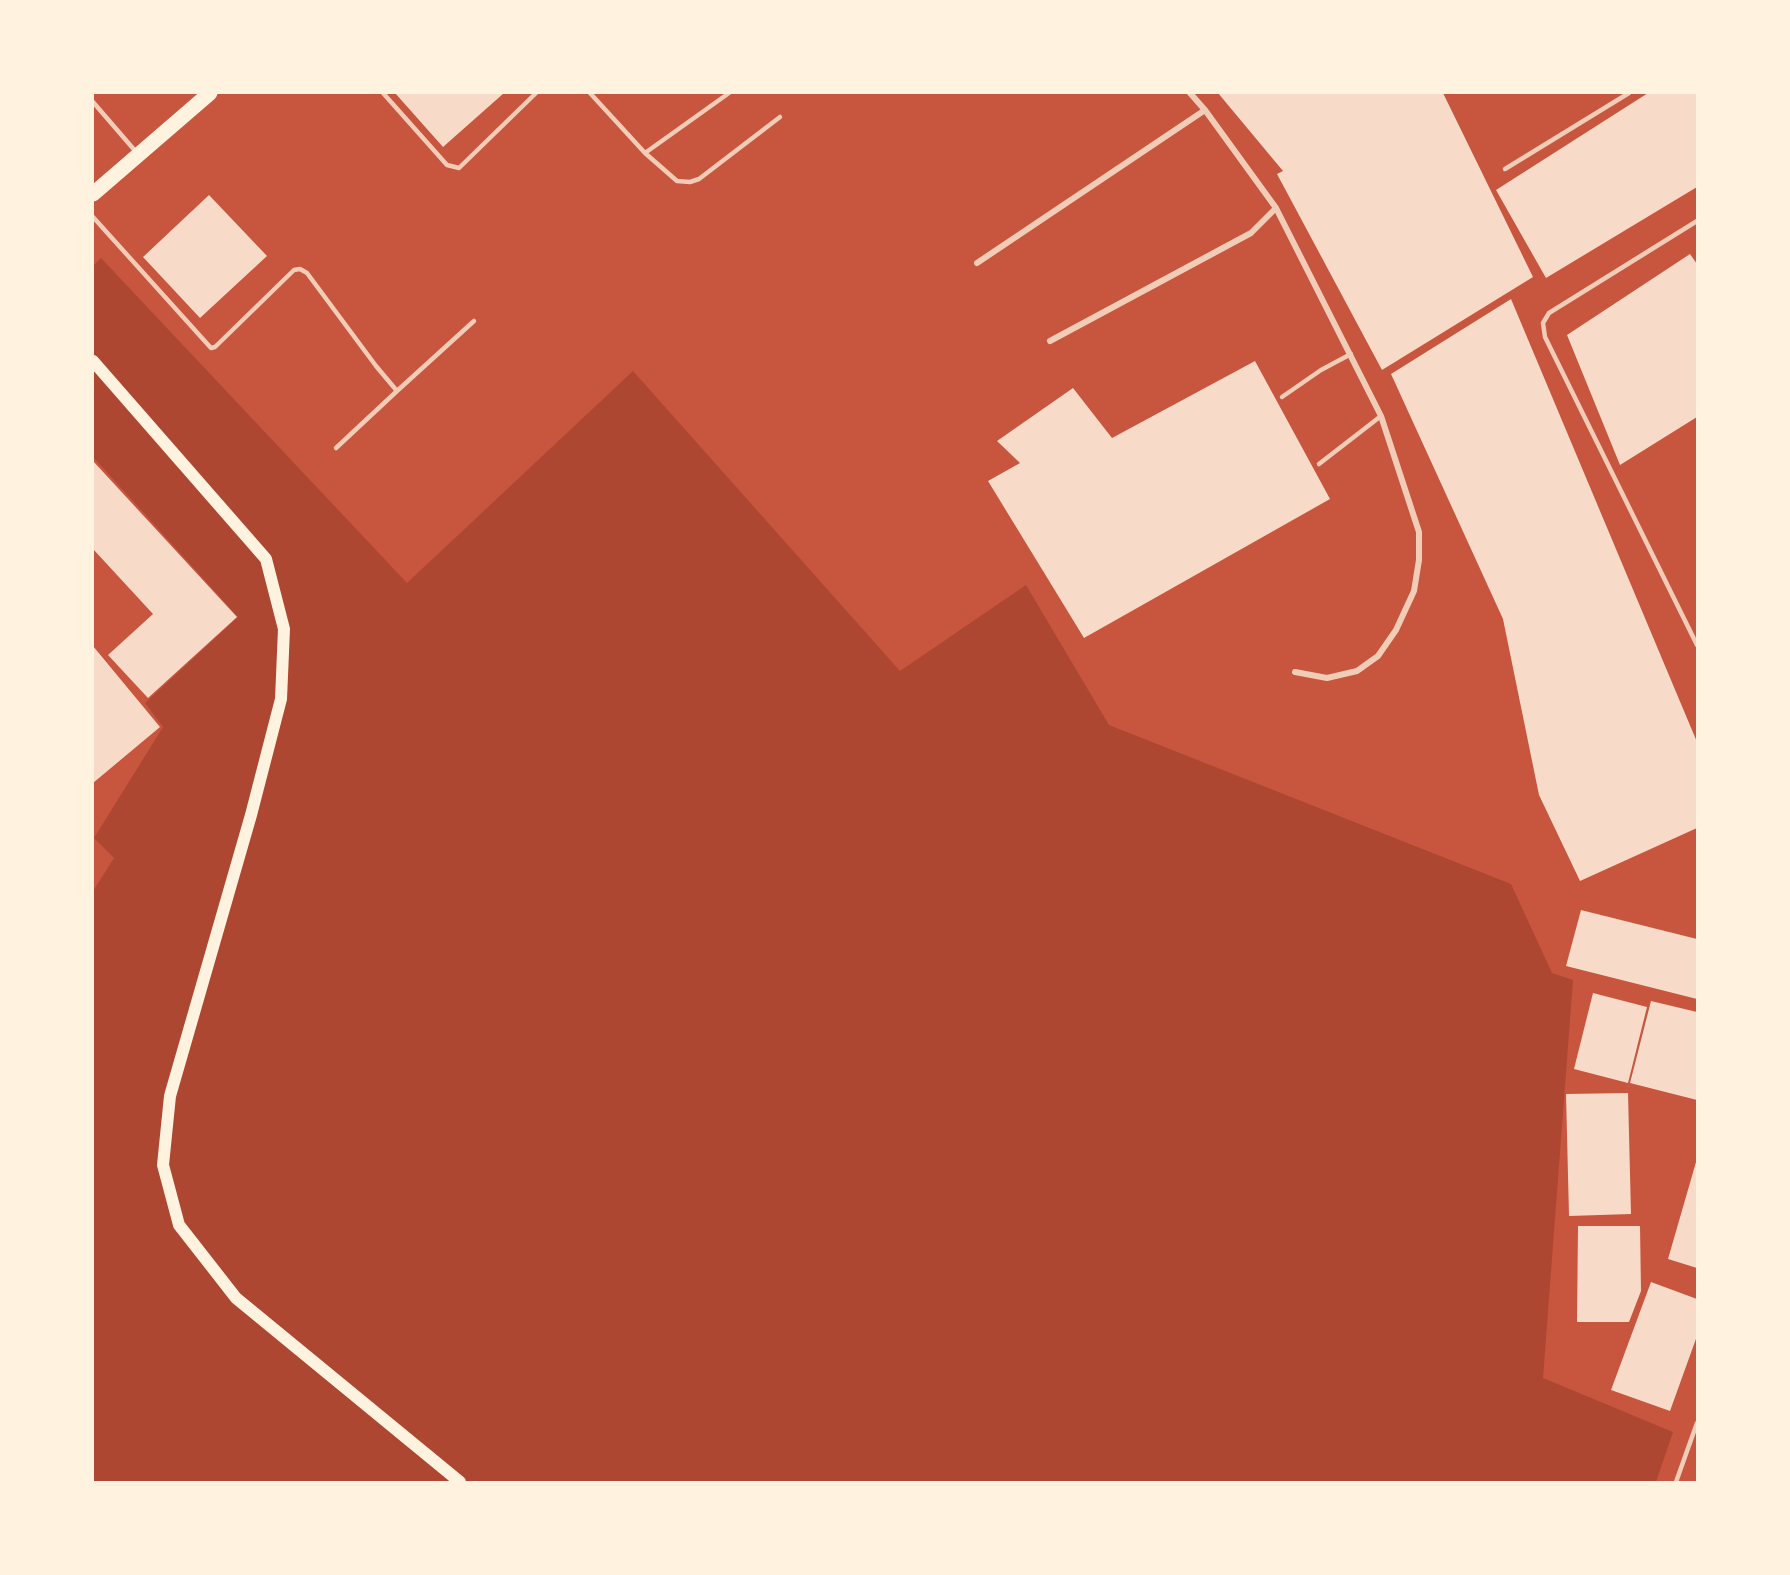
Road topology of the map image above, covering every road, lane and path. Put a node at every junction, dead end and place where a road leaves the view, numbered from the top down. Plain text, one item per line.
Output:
1 (210, 93) edge
2 (383, 93) edge
3 (537, 93) edge
4 (590, 93) edge
5 (729, 93) edge
6 (1190, 93) edge
7 (1629, 93) edge
8 (93, 102) edge
9 (1205, 110) junction
10 (780, 117) dead end
11 (645, 153) junction
12 (138, 155) junction
13 (1505, 169) dead end
14 (93, 194) edge
15 (1276, 208) junction
16 (93, 216) edge
17 (1697, 221) edge
18 (977, 263) dead end
19 (474, 321) dead end
20 (1050, 341) dead end
21 (1351, 354) junction
22 (93, 361) edge
23 (397, 391) junction
24 (1282, 397) dead end
25 (1381, 416) junction
26 (336, 447) dead end
27 (1319, 464) dead end
28 (1697, 645) edge
29 (1294, 672) dead end
30 (1697, 1424) edge
31 (460, 1482) edge
32 (1676, 1482) edge

1 - 12 main road
2 - 3 lane
4 - 11 lane
5 - 11 lane
6 - 9 street
7 - 13 lane
8 - 12 lane
9 - 15 street
9 - 18 street
10 - 11 lane
12 - 14 main road
15 - 20 street
15 - 21 street
16 - 23 lane
17 - 28 lane
19 - 23 lane
21 - 24 lane
21 - 25 street
22 - 31 main road
23 - 26 lane
25 - 27 lane
25 - 29 street
30 - 32 lane

